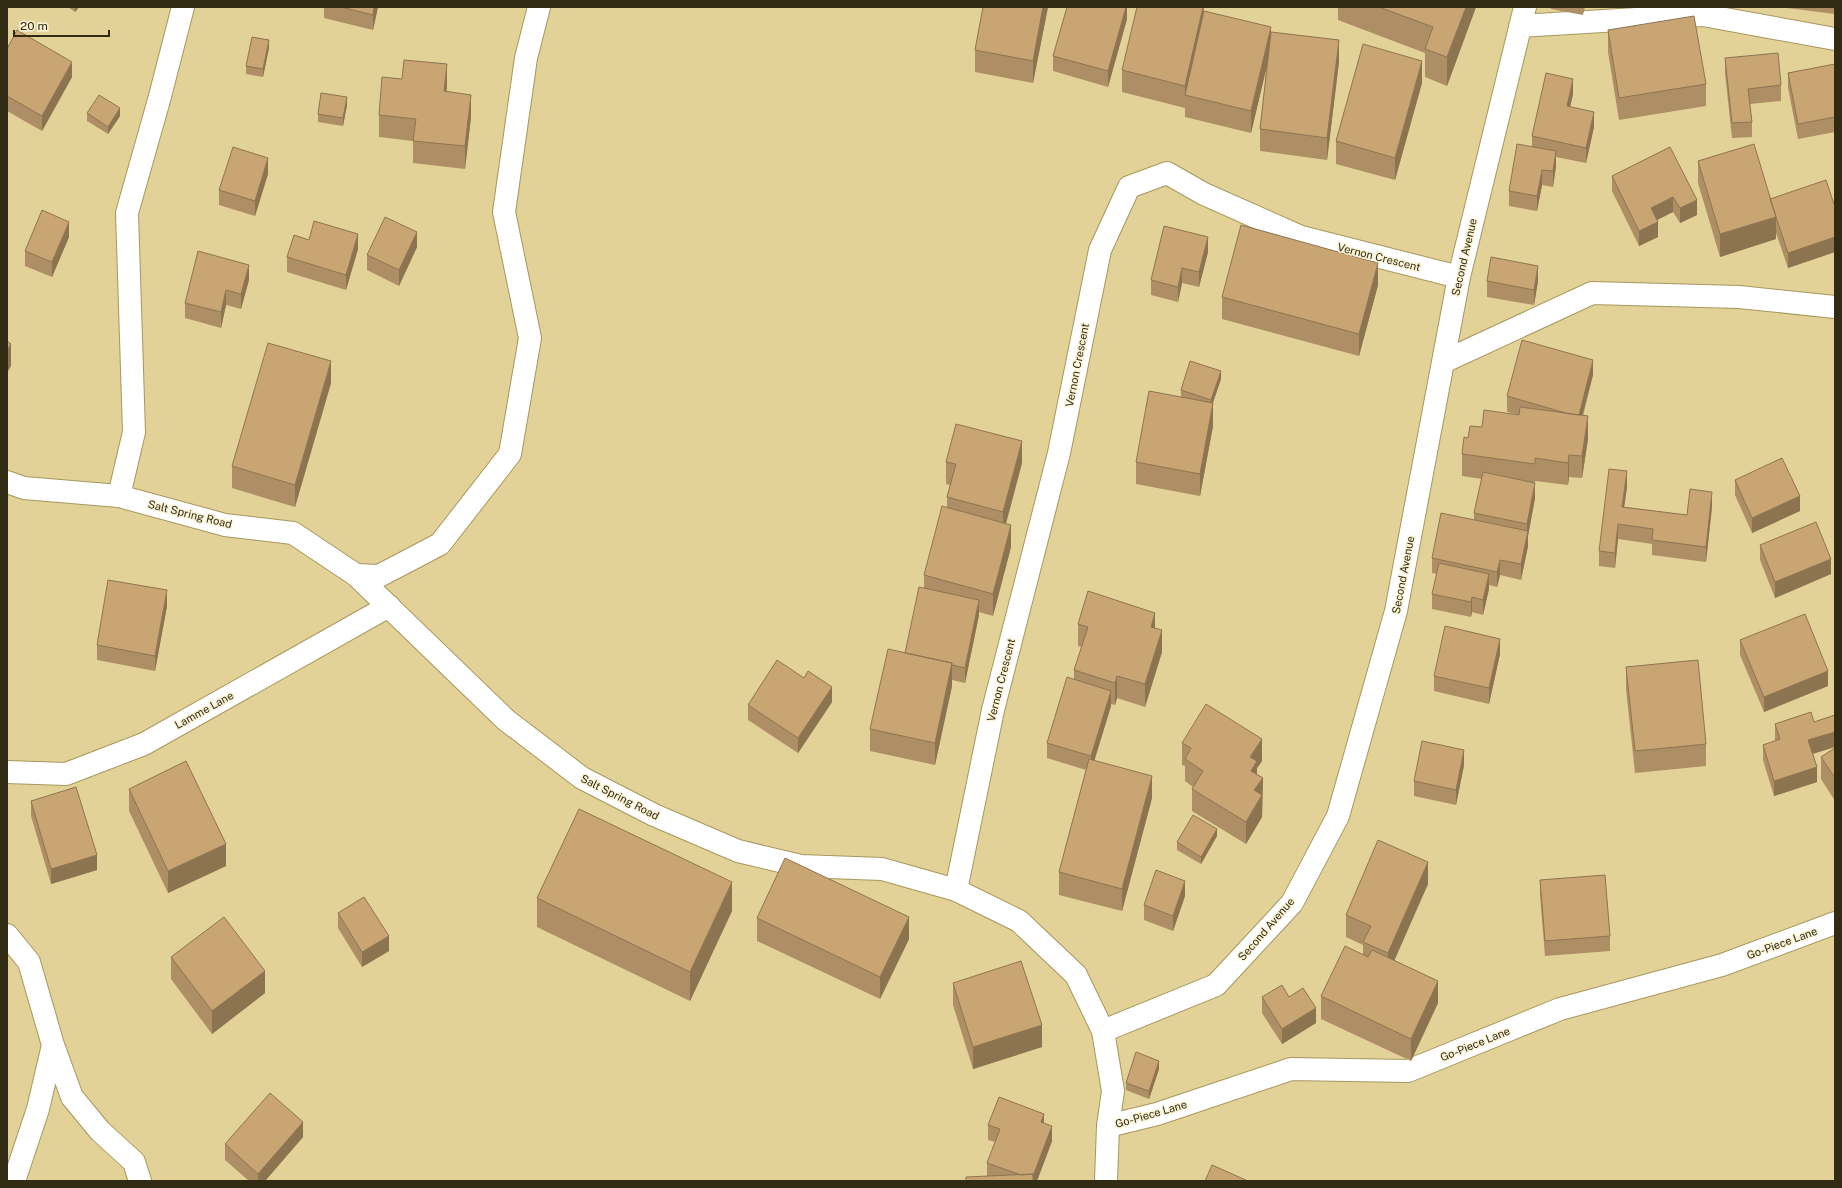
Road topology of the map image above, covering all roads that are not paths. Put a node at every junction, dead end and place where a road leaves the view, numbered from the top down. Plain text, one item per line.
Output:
1 (183, 7) edge
2 (539, 7) edge
3 (1523, 17) edge
4 (1835, 39) edge
5 (1459, 277) junction
6 (1835, 307) edge
7 (1443, 362) junction
8 (7, 482) edge
9 (119, 496) junction
10 (356, 575) junction
11 (390, 606) junction
12 (7, 772) edge
13 (956, 890) junction
14 (1835, 923) edge
15 (7, 935) edge
16 (1103, 1031) junction
17 (53, 1045) junction
18 (1108, 1126) junction
19 (14, 1181) edge
20 (140, 1181) edge
21 (1106, 1181) edge

1 - 9 street
2 - 10 street
3 - 4 street
3 - 5 street, Second Avenue
5 - 7 street, Second Avenue
5 - 13 street, Vernon Crescent
6 - 7 street
7 - 16 street, Second Avenue
8 - 9 street, Salt Spring Road
9 - 10 street, Salt Spring Road
10 - 11 street, Salt Spring Road
11 - 12 street, Lamme Lane
11 - 13 street, Salt Spring Road
13 - 16 street, Salt Spring Road
14 - 18 street, Go-Piece Lane
15 - 17 street
16 - 18 street, Salt Spring Road
17 - 19 street
17 - 20 street
18 - 21 street, Salt Spring Road

